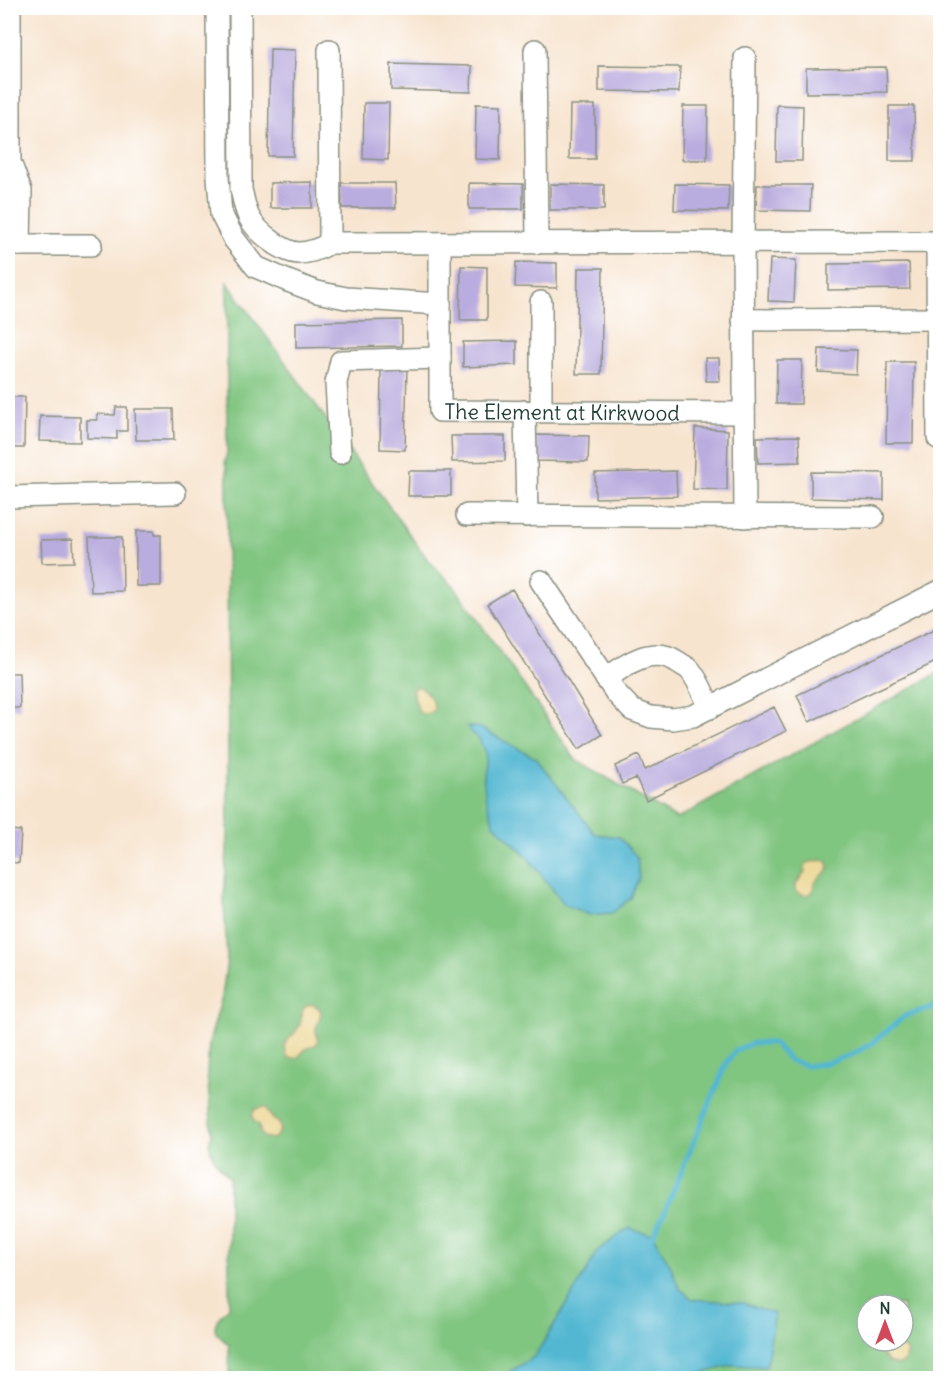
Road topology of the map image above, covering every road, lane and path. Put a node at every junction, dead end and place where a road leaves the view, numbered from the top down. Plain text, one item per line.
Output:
1 (217, 8) edge
2 (240, 8) edge
3 (9, 9) edge
4 (329, 50) dead end
5 (535, 50) dead end
6 (745, 58) dead end
7 (9, 125) edge
8 (939, 237) edge
9 (330, 243) junction
10 (440, 243) junction
11 (537, 243) junction
12 (743, 243) junction
13 (14, 245) edge
14 (91, 245) dead end
15 (296, 253) junction
16 (288, 281) junction
17 (540, 302) dead end
18 (440, 304) junction
19 (937, 319) junction
20 (743, 320) junction
21 (440, 358) junction
22 (533, 411) junction
23 (744, 413) junction
24 (938, 438) dead end
25 (340, 453) dead end
26 (175, 493) dead end
27 (8, 497) edge
28 (467, 515) dead end
29 (527, 516) junction
30 (745, 517) junction
31 (873, 517) dead end
32 (540, 581) dead end
33 (940, 591) edge
34 (606, 679) junction
35 (710, 708) junction

1 - 16 street
2 - 15 street
3 - 7 street
4 - 9 street
5 - 11 street
6 - 12 street
7 - 13 street
8 - 12 street
8 - 19 street
9 - 10 street
9 - 15 street
10 - 11 street
10 - 18 street, The Element at Kirkwood
11 - 12 street
12 - 20 street
13 - 14 street
15 - 16 street
16 - 18 street
17 - 22 street
18 - 21 street, The Element at Kirkwood
19 - 20 street
19 - 24 street
20 - 23 street
21 - 22 street, The Element at Kirkwood
21 - 25 street
22 - 23 street, The Element at Kirkwood
22 - 29 street
23 - 30 street
26 - 27 street
28 - 29 street
29 - 30 street
30 - 31 street
32 - 34 street
33 - 35 street
34 - 35 street
34 - 35 street

